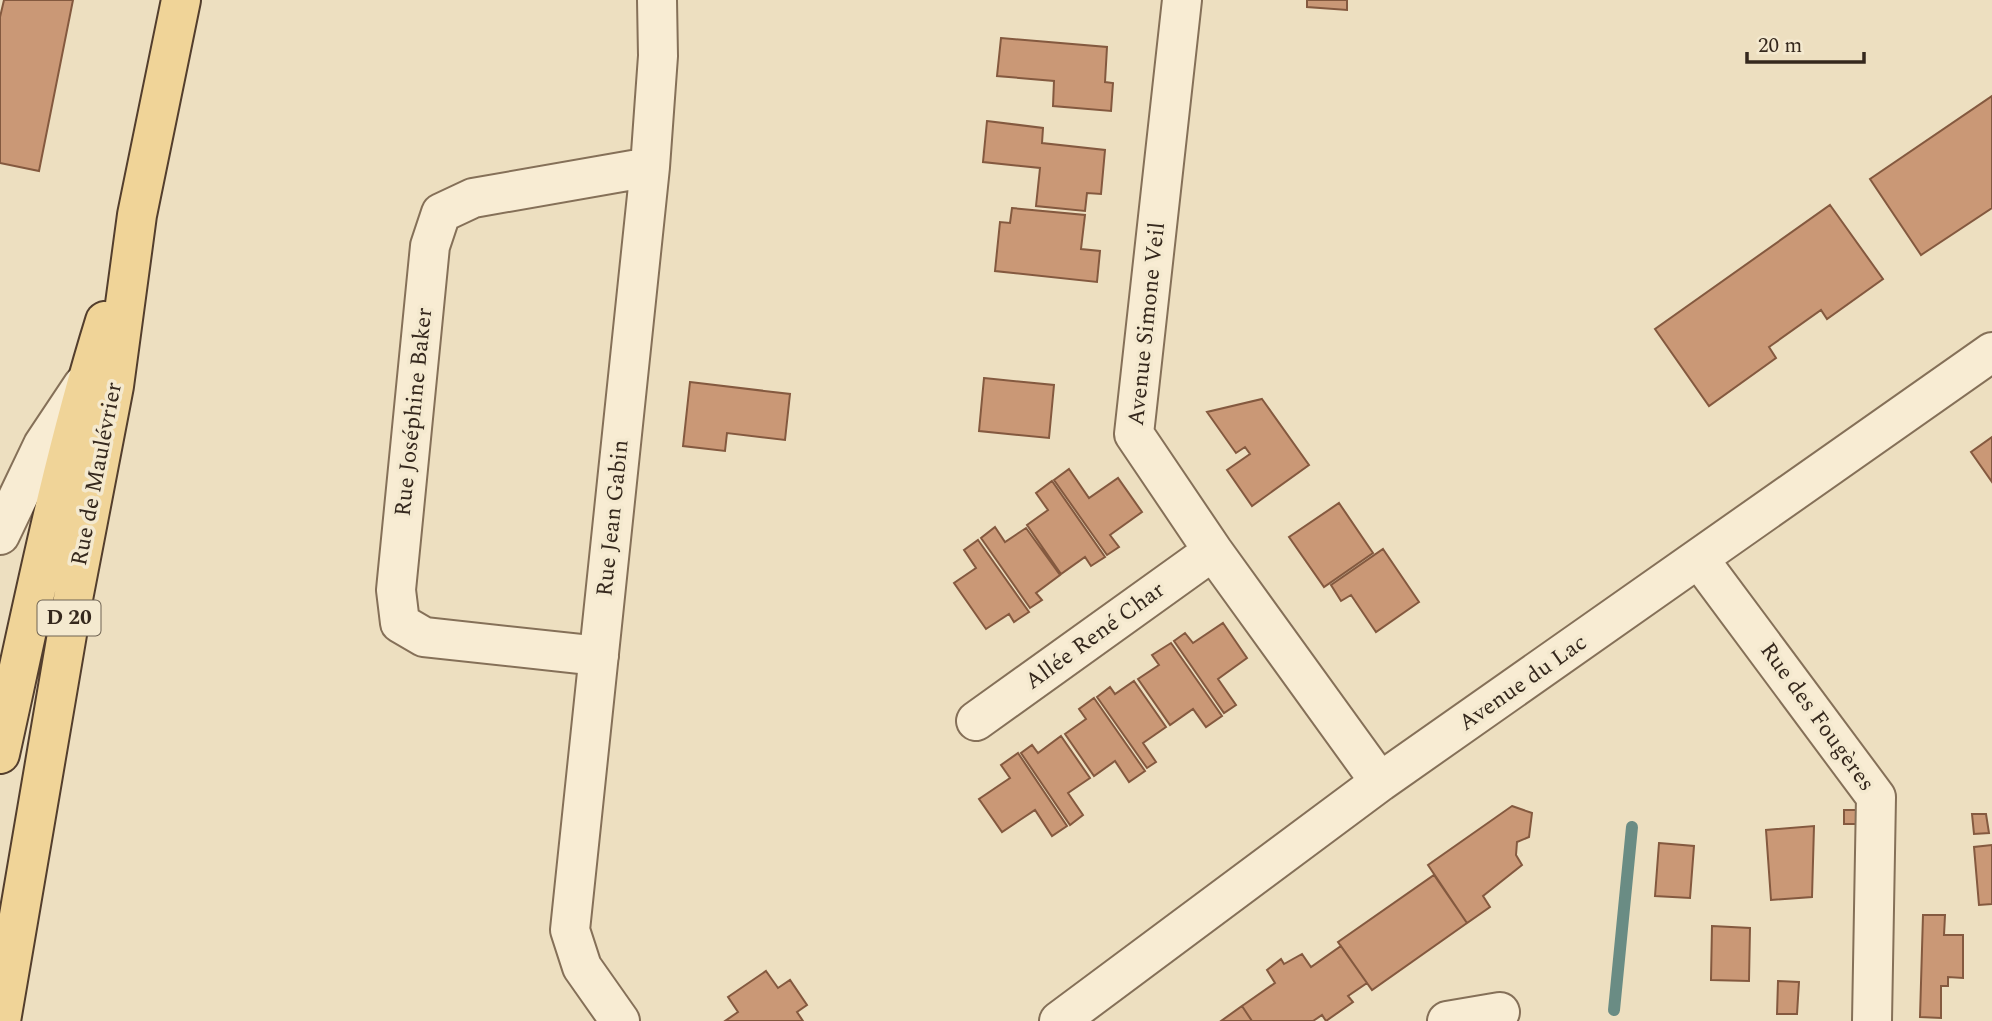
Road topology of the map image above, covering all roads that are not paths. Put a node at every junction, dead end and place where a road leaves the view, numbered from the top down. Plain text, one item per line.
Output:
1 (181, 0) edge
2 (657, 0) edge
3 (1182, 0) edge
4 (650, 167) junction
5 (137, 215) junction
6 (1992, 352) edge
7 (86, 380) junction
8 (0, 536) edge
9 (1213, 551) junction
10 (1699, 559) junction
11 (599, 656) junction
12 (976, 722) dead end
13 (0, 754) edge
14 (1380, 782) junction
15 (1500, 1012) dead end
16 (1, 1021) edge
17 (620, 1021) edge
18 (1059, 1021) edge
19 (1447, 1021) edge
20 (1872, 1021) edge

1 - 5 main road, Rue de Maulévrier / D 20
2 - 4 street, Rue Jean Gabin
3 - 9 street, Avenue Simone Veil
4 - 11 street, Rue Jean Gabin
4 - 11 street, Rue Joséphine Baker
5 - 7 main road, Rue de Maulévrier / D 20
5 - 16 main road, Rue de Maulévrier / D 20
6 - 10 street, Avenue du Lac
7 - 8 street
7 - 13 main road, Rue de Maulévrier / D 20
9 - 12 street, Allée René Char
9 - 14 street, Avenue Simone Veil
10 - 14 street, Avenue du Lac
10 - 20 street, Rue des Fougères
11 - 17 street, Rue Jean Gabin
14 - 18 street, Avenue du Lac
15 - 19 street

